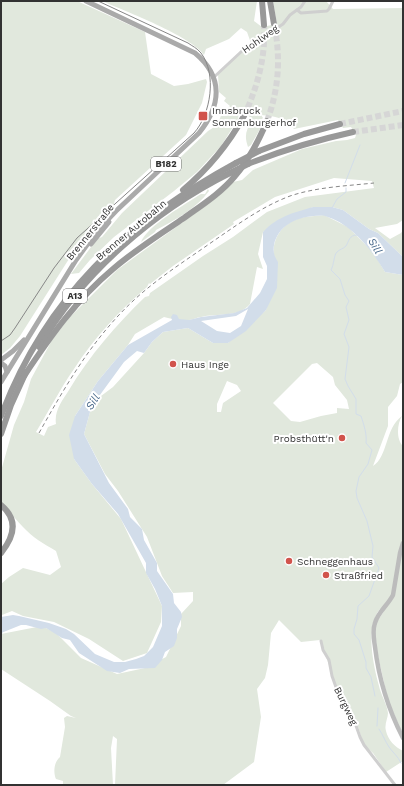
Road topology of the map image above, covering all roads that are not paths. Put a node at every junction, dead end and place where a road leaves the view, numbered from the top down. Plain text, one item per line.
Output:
1 (86, 1) edge
2 (262, 1) edge
3 (270, 1) edge
4 (305, 1) edge
5 (333, 1) edge
6 (297, 10) junction
7 (274, 24) tunnel mouth
8 (264, 25) tunnel mouth
9 (216, 76) junction
10 (244, 116) tunnel mouth
11 (267, 121) tunnel mouth
12 (340, 124) tunnel mouth
13 (353, 132) tunnel mouth
14 (149, 218) junction
15 (32, 330) junction
16 (1, 362) edge
17 (7, 372) junction
18 (24, 376) junction
19 (1, 382) edge
20 (1, 416) edge
21 (1, 434) edge
22 (1, 505) edge
23 (1, 509) edge
24 (403, 544) edge
25 (1, 545) edge
26 (1, 553) edge
27 (321, 641) dead end
28 (403, 738) edge
29 (395, 785) edge

1 - 9 main road
2 - 8 highway
3 - 7 highway
4 - 6 street, Hohlweg
5 - 6 street
6 - 9 street, Hohlweg
9 - 15 main road, Brennerstraße / B182
10 - 14 highway, A13
11 - 18 highway, A13
12 - 14 highway, Brenner Autobahn / A13, bridge
13 - 18 highway, Brenner Autobahn / A13, bridge
14 - 20 highway, Brenner Autobahn / A13
15 - 16 main road, B182
15 - 17 main road, B182
16 - 17 main road
17 - 19 main road, B182
18 - 21 highway, Brenner Autobahn / A13
22 - 26 highway
23 - 25 highway
24 - 28 main road
27 - 29 street, Burgweg

